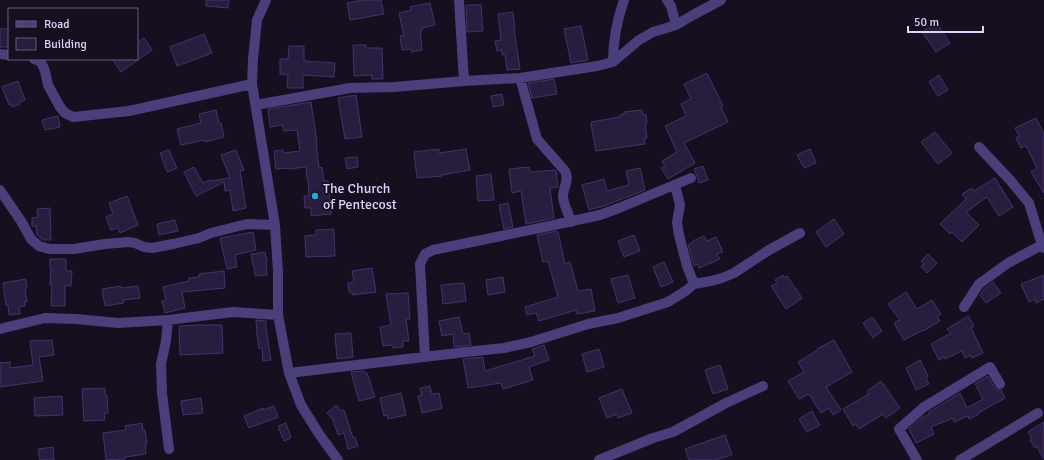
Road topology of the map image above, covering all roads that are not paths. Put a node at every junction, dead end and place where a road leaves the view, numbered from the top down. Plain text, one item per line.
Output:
1 (266, 0) edge
2 (459, 0) edge
3 (624, 0) edge
4 (667, 0) edge
5 (721, 0) edge
6 (676, 25) junction
7 (36, 60) edge
8 (613, 62) junction
9 (520, 78) junction
10 (464, 81) junction
11 (252, 84) junction
12 (256, 105) junction
13 (980, 147) dead end
14 (691, 178) dead end
15 (675, 185) junction
16 (0, 190) edge
17 (571, 222) junction
18 (275, 225) junction
19 (800, 233) dead end
20 (1043, 246) edge
21 (694, 284) junction
22 (964, 307) dead end
23 (278, 315) junction
24 (168, 320) junction
25 (0, 329) edge
26 (425, 357) junction
27 (289, 373) junction
28 (1000, 384) dead end
29 (763, 386) dead end
30 (1038, 413) dead end
31 (168, 449) dead end
32 (338, 460) edge
33 (599, 460) edge
34 (918, 460) edge
35 (960, 460) edge

1 - 11 street
2 - 10 street
3 - 8 street
4 - 6 street
5 - 6 street
6 - 8 street
7 - 11 street
8 - 9 street
9 - 10 street
9 - 17 street
10 - 12 street
11 - 12 street
12 - 18 street
13 - 20 street
14 - 15 street
15 - 17 street
15 - 21 street
16 - 18 street
17 - 26 street
18 - 23 street
19 - 21 street
20 - 22 street
21 - 26 street
23 - 24 street
23 - 27 street
24 - 25 street
24 - 31 street
26 - 27 street
27 - 32 street
28 - 34 street
29 - 33 street
30 - 35 street

